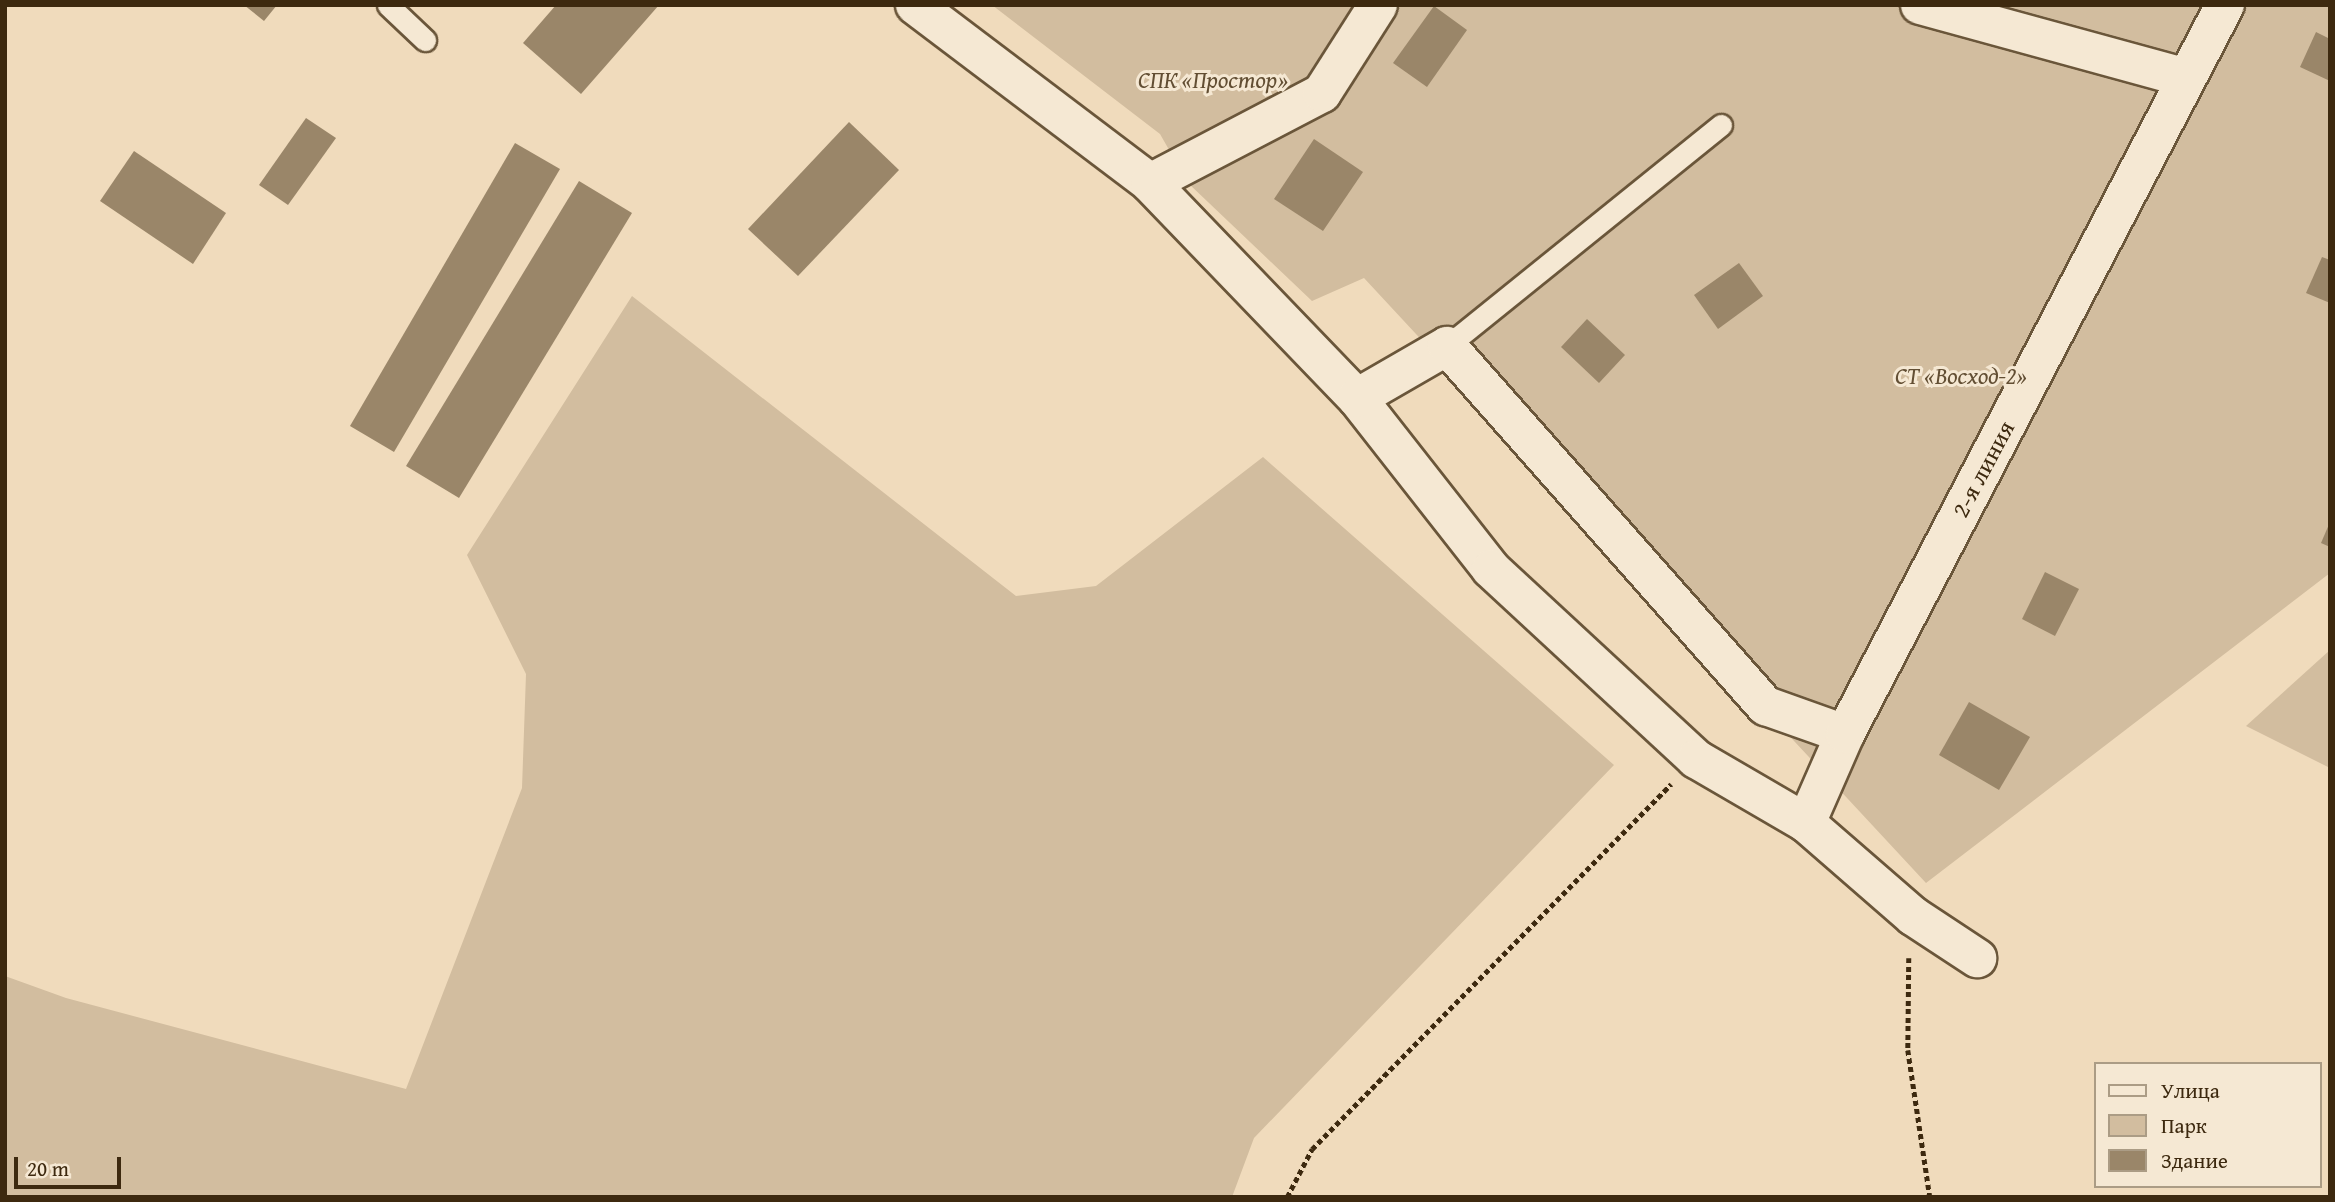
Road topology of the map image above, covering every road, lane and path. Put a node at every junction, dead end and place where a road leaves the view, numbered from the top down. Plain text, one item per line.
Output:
1 (387, 5) edge
2 (1378, 5) edge
3 (1920, 5) edge
4 (2225, 5) edge
5 (921, 7) edge
6 (425, 40) dead end
7 (2186, 78) junction
8 (1721, 125) dead end
9 (1150, 183) junction
10 (1447, 346) junction
11 (1357, 398) junction
12 (1844, 734) junction
13 (1696, 758) junction
14 (1806, 823) junction
15 (1913, 916) junction
16 (1977, 958) dead end
17 (1287, 1197) edge
18 (1930, 1197) edge

1 - 6 lane
2 - 9 street
3 - 7 street
4 - 7 street, 2-я линия
5 - 9 street
7 - 12 street, 2-я линия
8 - 10 lane
9 - 11 street
10 - 11 street
10 - 12 street
11 - 13 street
12 - 14 street, 2-я линия
13 - 14 street
13 - 17 path
14 - 15 street
15 - 16 street
15 - 18 path

